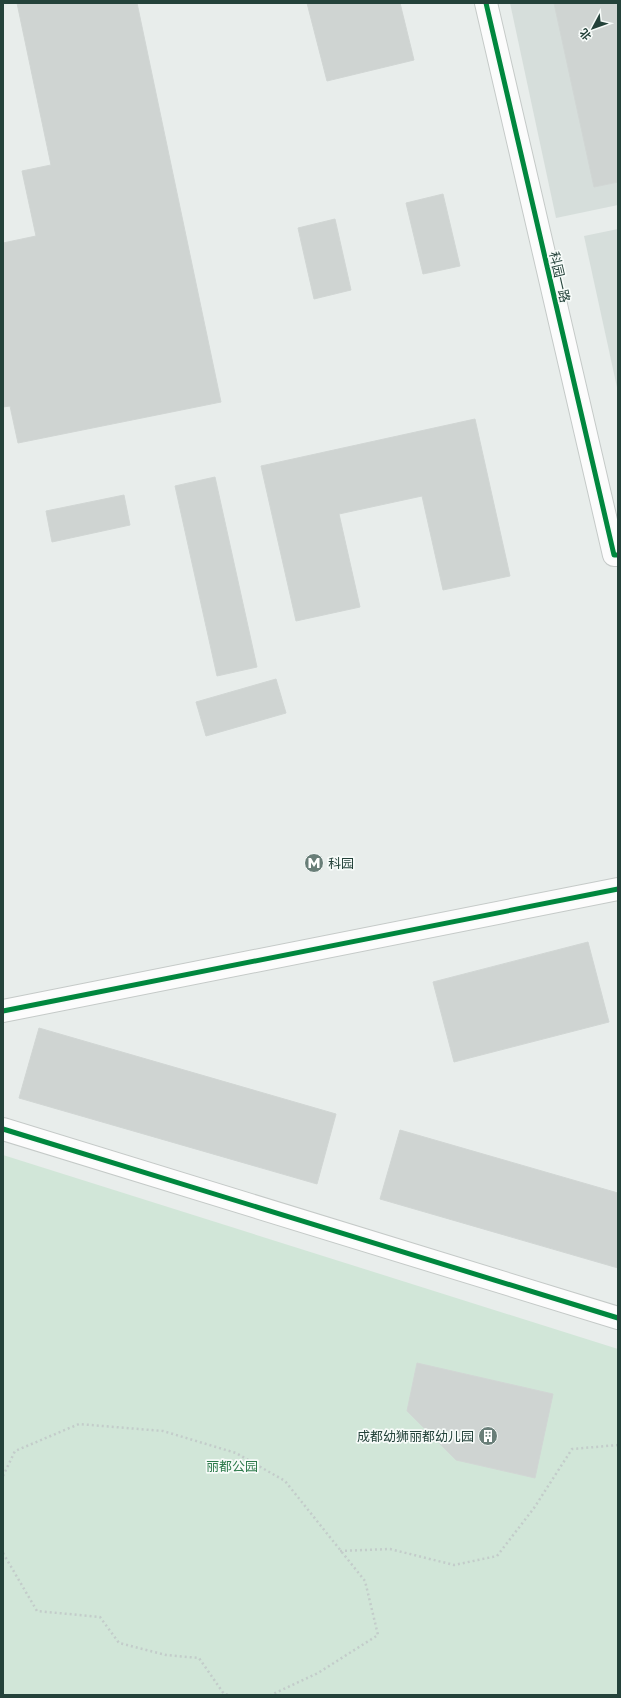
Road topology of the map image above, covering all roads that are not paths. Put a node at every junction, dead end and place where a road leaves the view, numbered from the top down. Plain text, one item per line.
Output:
1 (486, 3) edge
2 (616, 555) edge
3 (616, 895) edge
4 (3, 1011) edge
5 (3, 1129) edge
6 (618, 1318) edge

1 - 2 street, 科园一路
3 - 4 street
5 - 6 street

